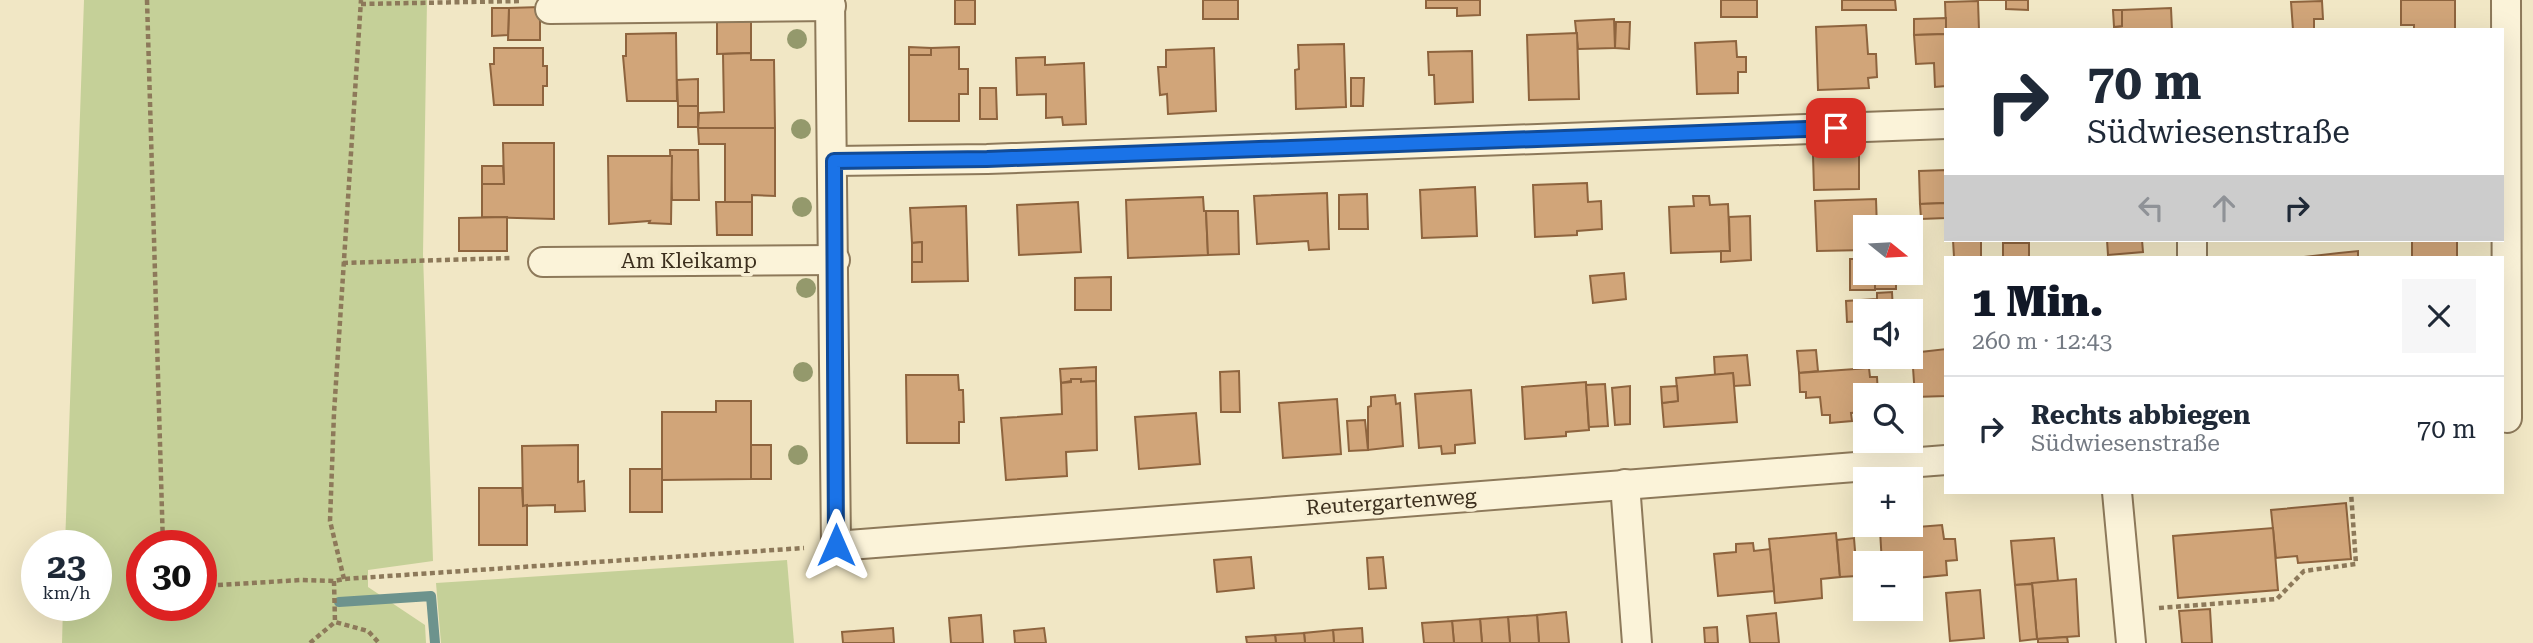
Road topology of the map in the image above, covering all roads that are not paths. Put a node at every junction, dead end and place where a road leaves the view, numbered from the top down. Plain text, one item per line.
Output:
1 (2506, 0) edge
2 (830, 3) edge
3 (550, 9) road end
4 (1944, 124) edge
5 (834, 161) junction
6 (835, 260) junction
7 (543, 262) road end
8 (2514, 418) edge
9 (1944, 460) edge
10 (1625, 484) junction
11 (2117, 494) edge
12 (1637, 643) edge
13 (2131, 643) edge

1 - 8 street
2 - 3 street
2 - 5 street
4 - 5 street
5 - 6 street
6 - 7 street, Am Kleikamp
6 - 10 street, Reutergartenweg
9 - 10 street, Reutergartenweg
10 - 12 street
11 - 13 street

